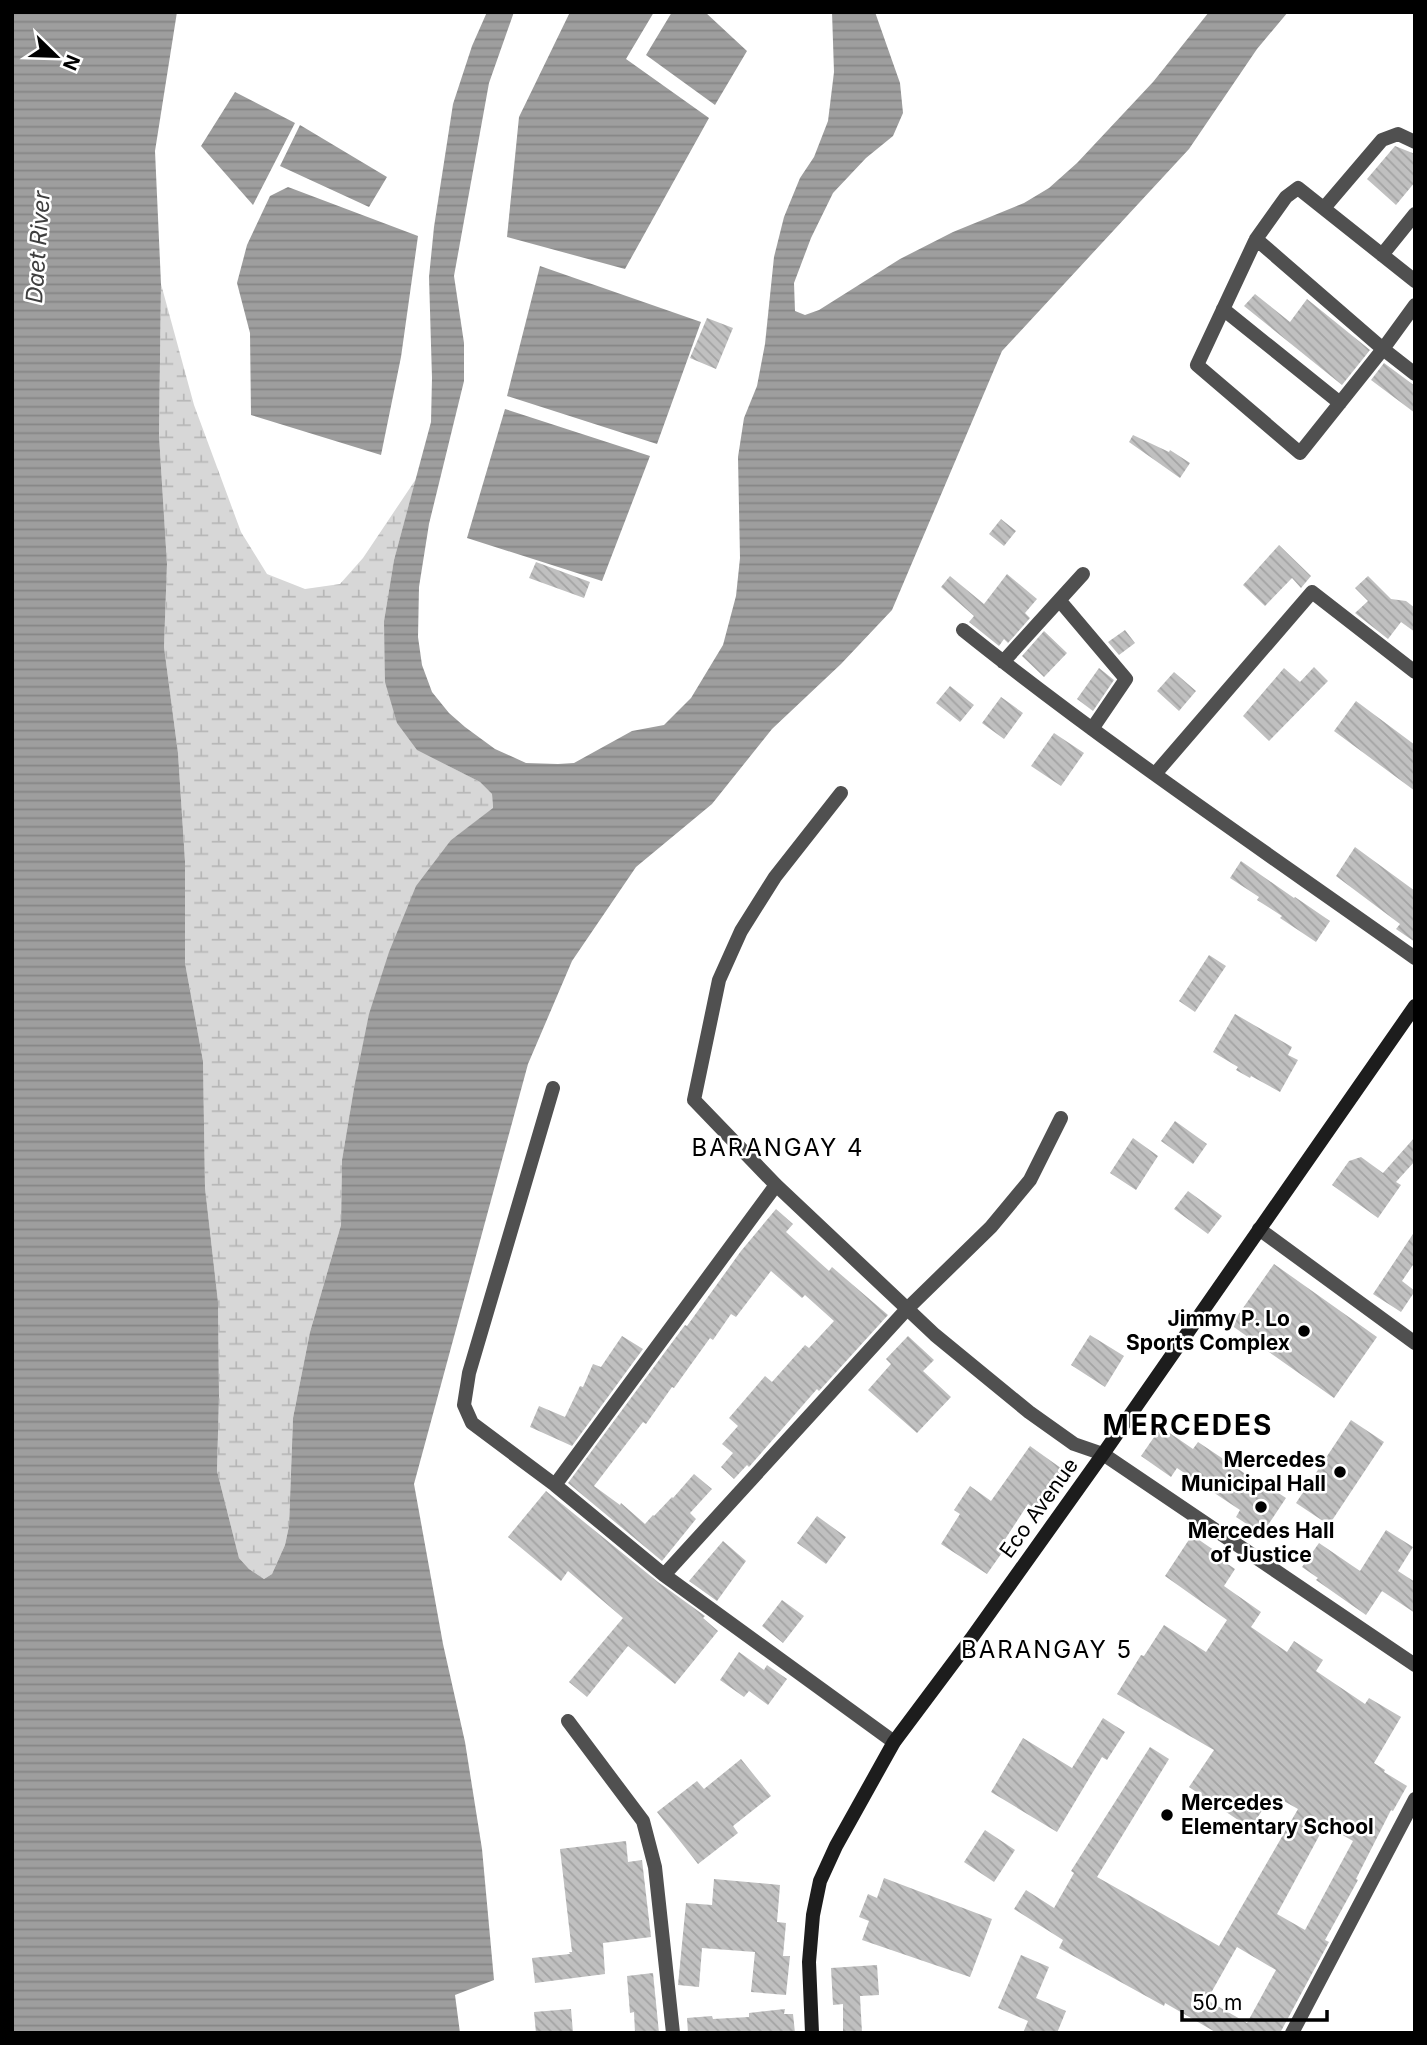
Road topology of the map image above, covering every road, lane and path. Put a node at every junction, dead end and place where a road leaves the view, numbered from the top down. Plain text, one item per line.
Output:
1 (1415, 142) edge
2 (1324, 208) junction
3 (1415, 214) edge
4 (1256, 239) junction
5 (1382, 255) junction
6 (1415, 281) edge
7 (1415, 305) edge
8 (1223, 309) junction
9 (1383, 349) junction
10 (1415, 374) edge
11 (1340, 403) junction
12 (1083, 574) dead end
13 (1060, 601) junction
14 (963, 630) dead end
15 (1003, 663) junction
16 (1415, 672) edge
17 (1092, 729) junction
18 (1155, 774) junction
19 (841, 793) dead end
20 (1415, 958) edge
21 (1415, 1006) edge
22 (553, 1088) dead end
23 (1061, 1118) dead end
24 (776, 1185) junction
25 (1259, 1229) junction
26 (907, 1309) junction
27 (1415, 1343) edge
28 (1104, 1454) junction
29 (555, 1485) junction
30 (664, 1575) junction
31 (1415, 1665) edge
32 (568, 1721) dead end
33 (894, 1742) junction
34 (1415, 1799) edge
35 (673, 2033) edge
36 (812, 2033) edge
37 (1292, 2033) edge

1 - 2 street
2 - 4 street
2 - 5 street
3 - 5 street
4 - 8 street
4 - 9 street
5 - 6 street
7 - 9 street
8 - 11 street
8 - 11 street
9 - 10 street
9 - 11 street
12 - 13 street
13 - 15 street
13 - 17 street
14 - 15 street
15 - 17 street
16 - 18 street
17 - 18 street
18 - 20 street
19 - 24 street
21 - 25 main road, Eco Avenue
22 - 29 street
23 - 26 street
24 - 26 street
24 - 29 street
25 - 27 street
25 - 28 main road, Eco Avenue
26 - 28 street
26 - 30 street
28 - 31 street
28 - 33 main road, Eco Avenue
29 - 30 street
30 - 33 street
32 - 35 street
33 - 36 main road, Eco Avenue
34 - 37 street

